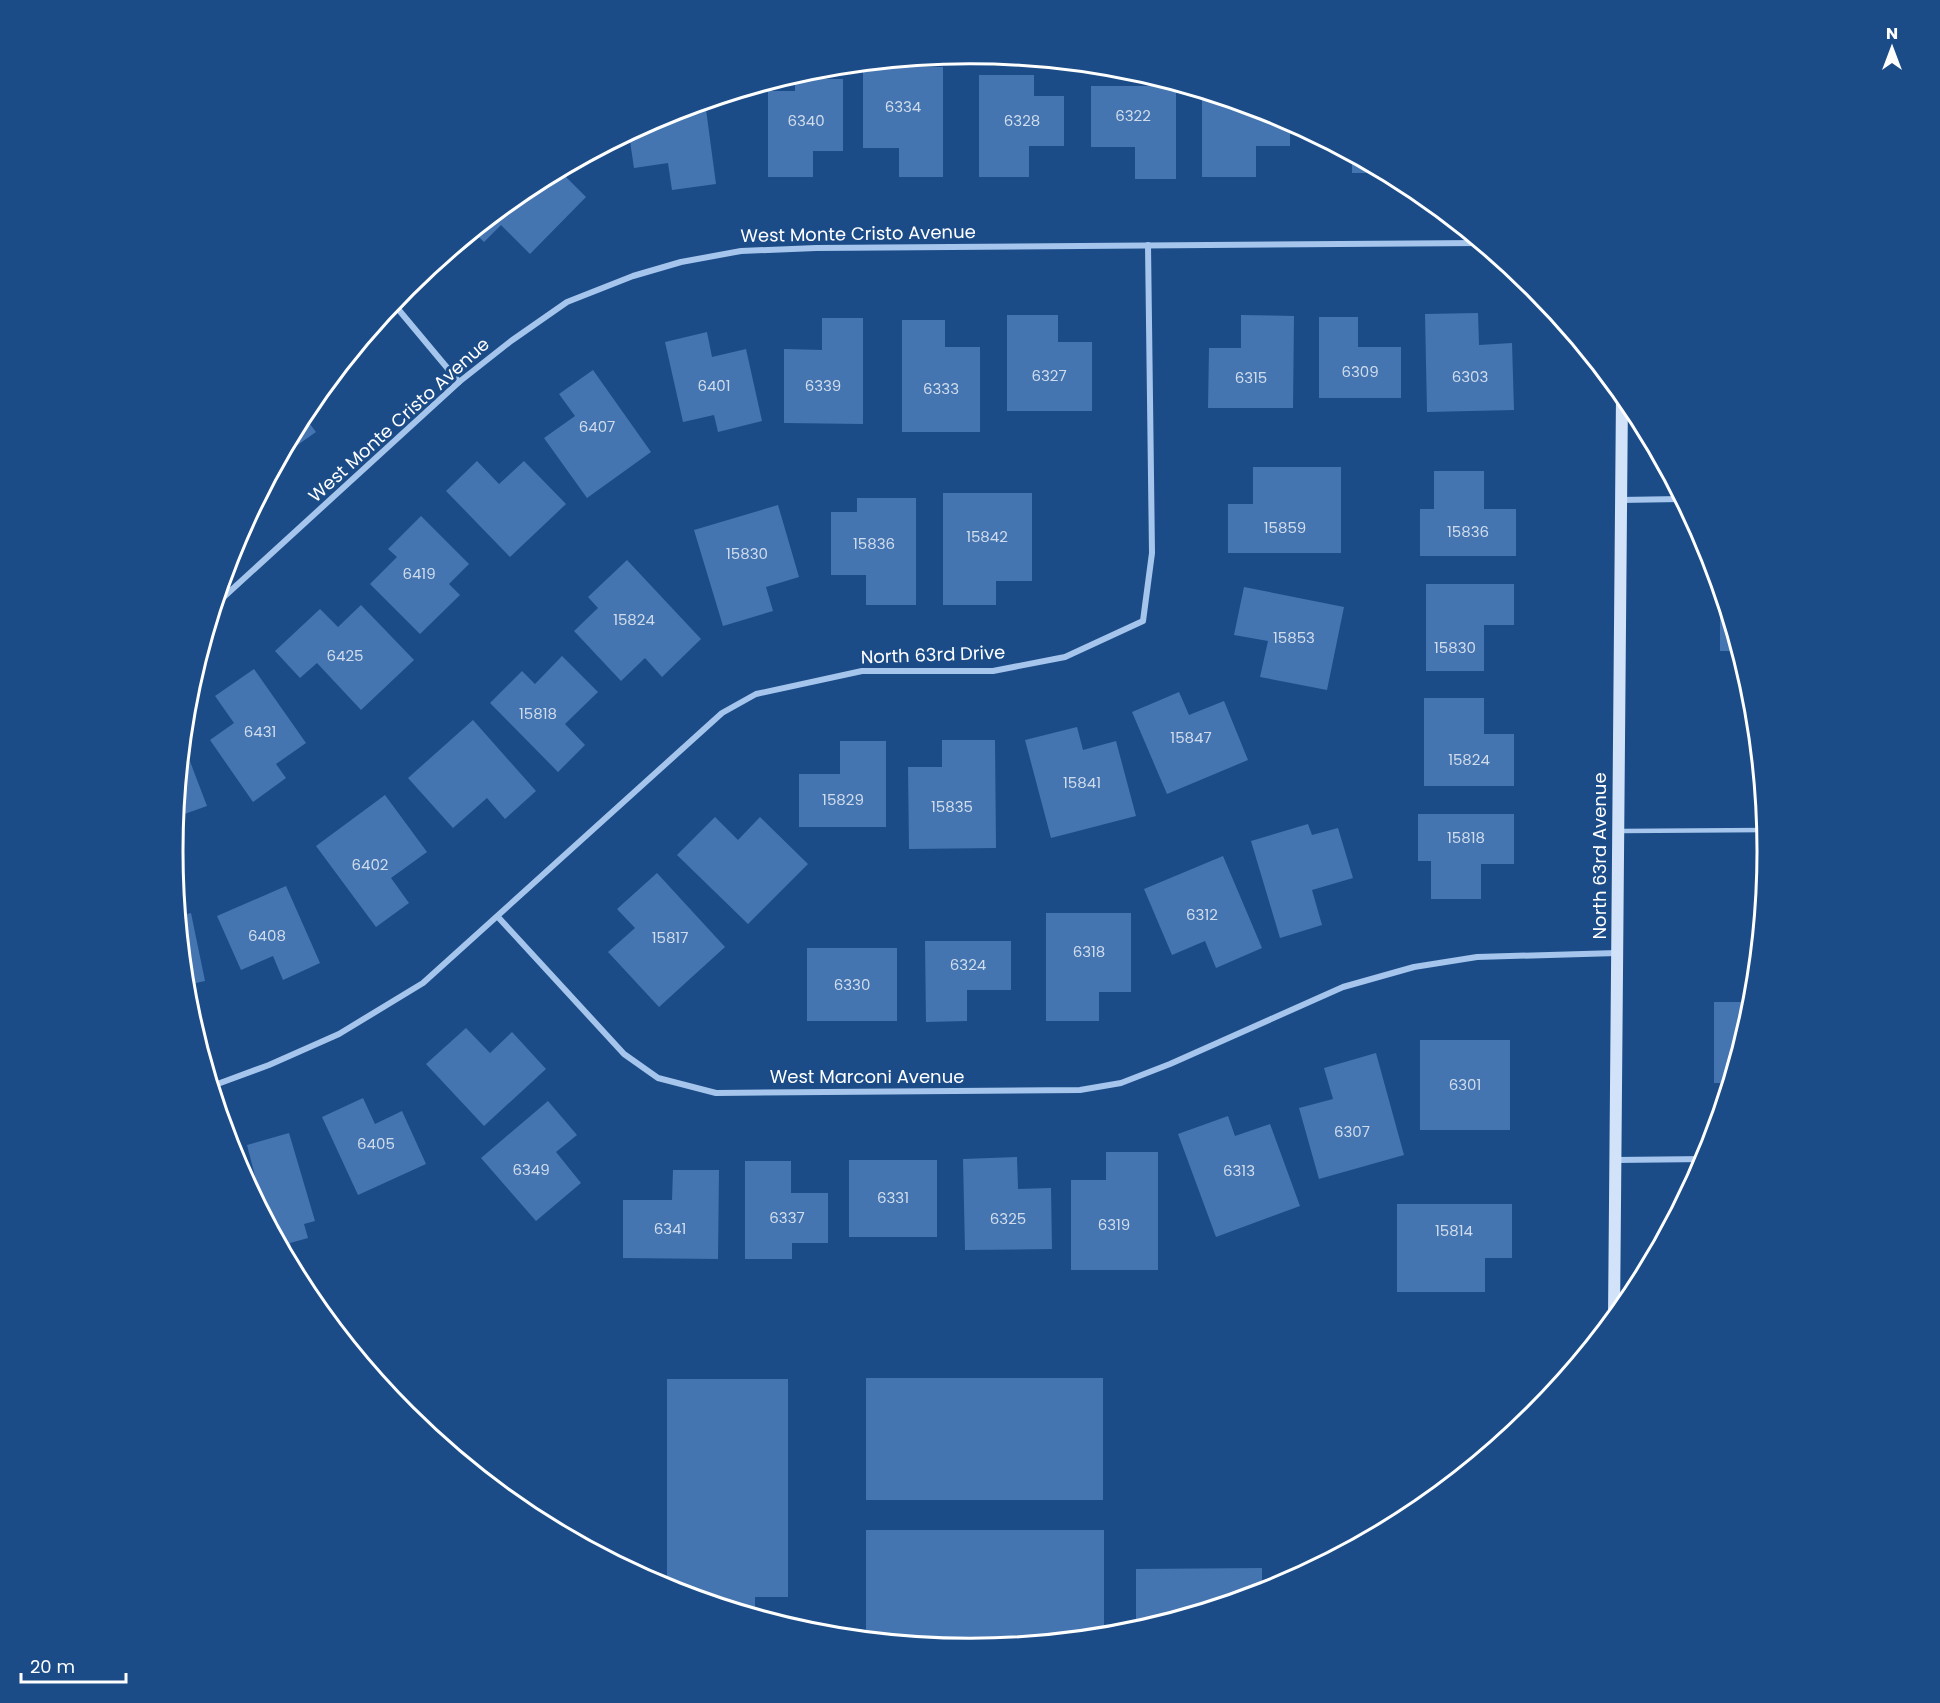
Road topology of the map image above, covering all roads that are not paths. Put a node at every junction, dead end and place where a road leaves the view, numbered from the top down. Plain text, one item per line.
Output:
1 (1468, 243) edge
2 (1148, 245) junction
3 (399, 311) edge
4 (459, 382) junction
5 (1622, 411) edge
6 (1674, 499) edge
7 (1620, 500) junction
8 (227, 594) edge
9 (1756, 830) edge
10 (1618, 831) junction
11 (498, 917) junction
12 (1617, 953) junction
13 (219, 1084) edge
14 (1694, 1159) edge
15 (1615, 1160) junction
16 (1614, 1303) edge

1 - 2 street, West Monte Cristo Avenue
2 - 4 street, West Monte Cristo Avenue
2 - 11 street, North 63rd Drive
3 - 4 street
4 - 8 street, West Monte Cristo Avenue
5 - 7 street, North 63rd Avenue
6 - 7 street
7 - 10 street, North 63rd Avenue
9 - 10 lane
10 - 12 street, North 63rd Avenue
11 - 12 street, West Marconi Avenue
11 - 13 street
12 - 15 street, North 63rd Avenue
14 - 15 street
15 - 16 street, North 63rd Avenue

